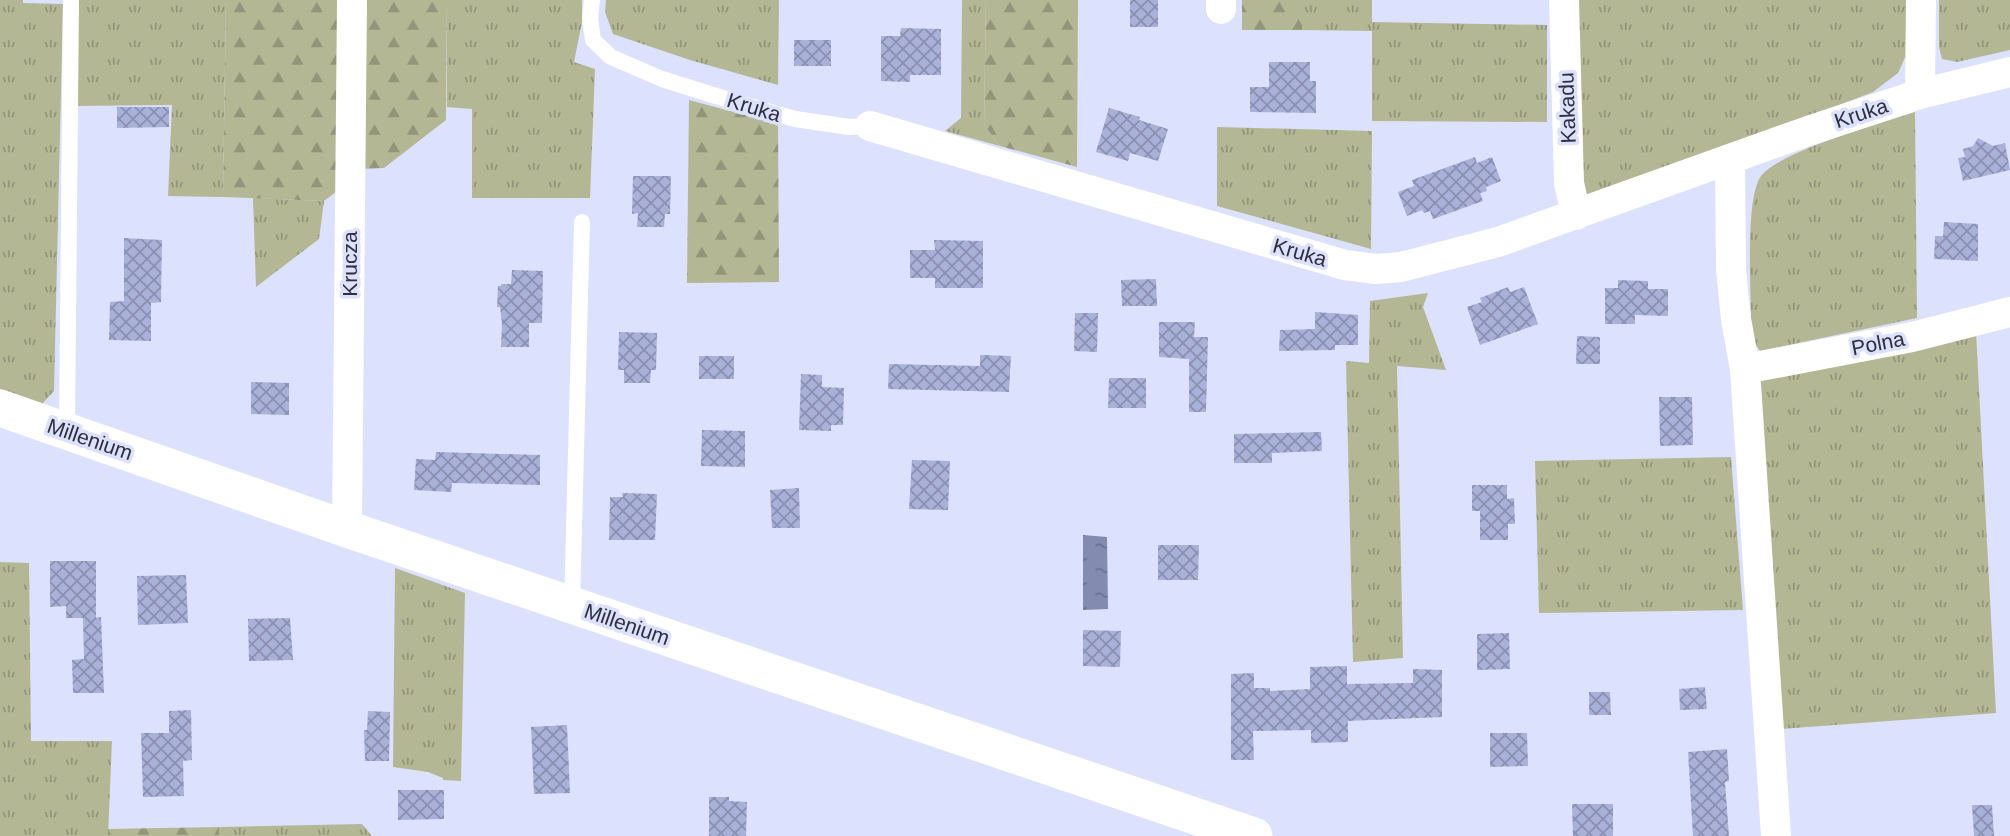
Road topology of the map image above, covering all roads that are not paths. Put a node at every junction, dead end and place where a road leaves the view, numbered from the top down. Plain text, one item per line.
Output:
1 (71, 0) edge
2 (352, 0) edge
3 (592, 0) edge
4 (1564, 0) edge
5 (1921, 0) edge
6 (2010, 72) edge
7 (1920, 94) junction
8 (870, 126) joint
9 (1730, 159) junction
10 (1576, 215) junction
11 (582, 222) dead end
12 (2010, 312) edge
13 (1745, 369) junction
14 (0, 408) edge
15 (67, 431) junction
16 (347, 529) junction
17 (572, 605) junction
18 (1254, 836) edge
19 (1776, 836) edge

1 - 15 lane
2 - 16 street, Krucza
3 - 8 lane, Kruka
4 - 10 street, Kakadu
5 - 7 street
6 - 7 street, Kruka
7 - 9 street, Kruka
8 - 10 street, Kruka
9 - 10 street, Kruka
9 - 13 street
11 - 17 lane
12 - 13 street, Polna
13 - 19 street
14 - 15 street, Millenium
15 - 16 street, Millenium
16 - 17 street, Millenium
17 - 18 street, Millenium

